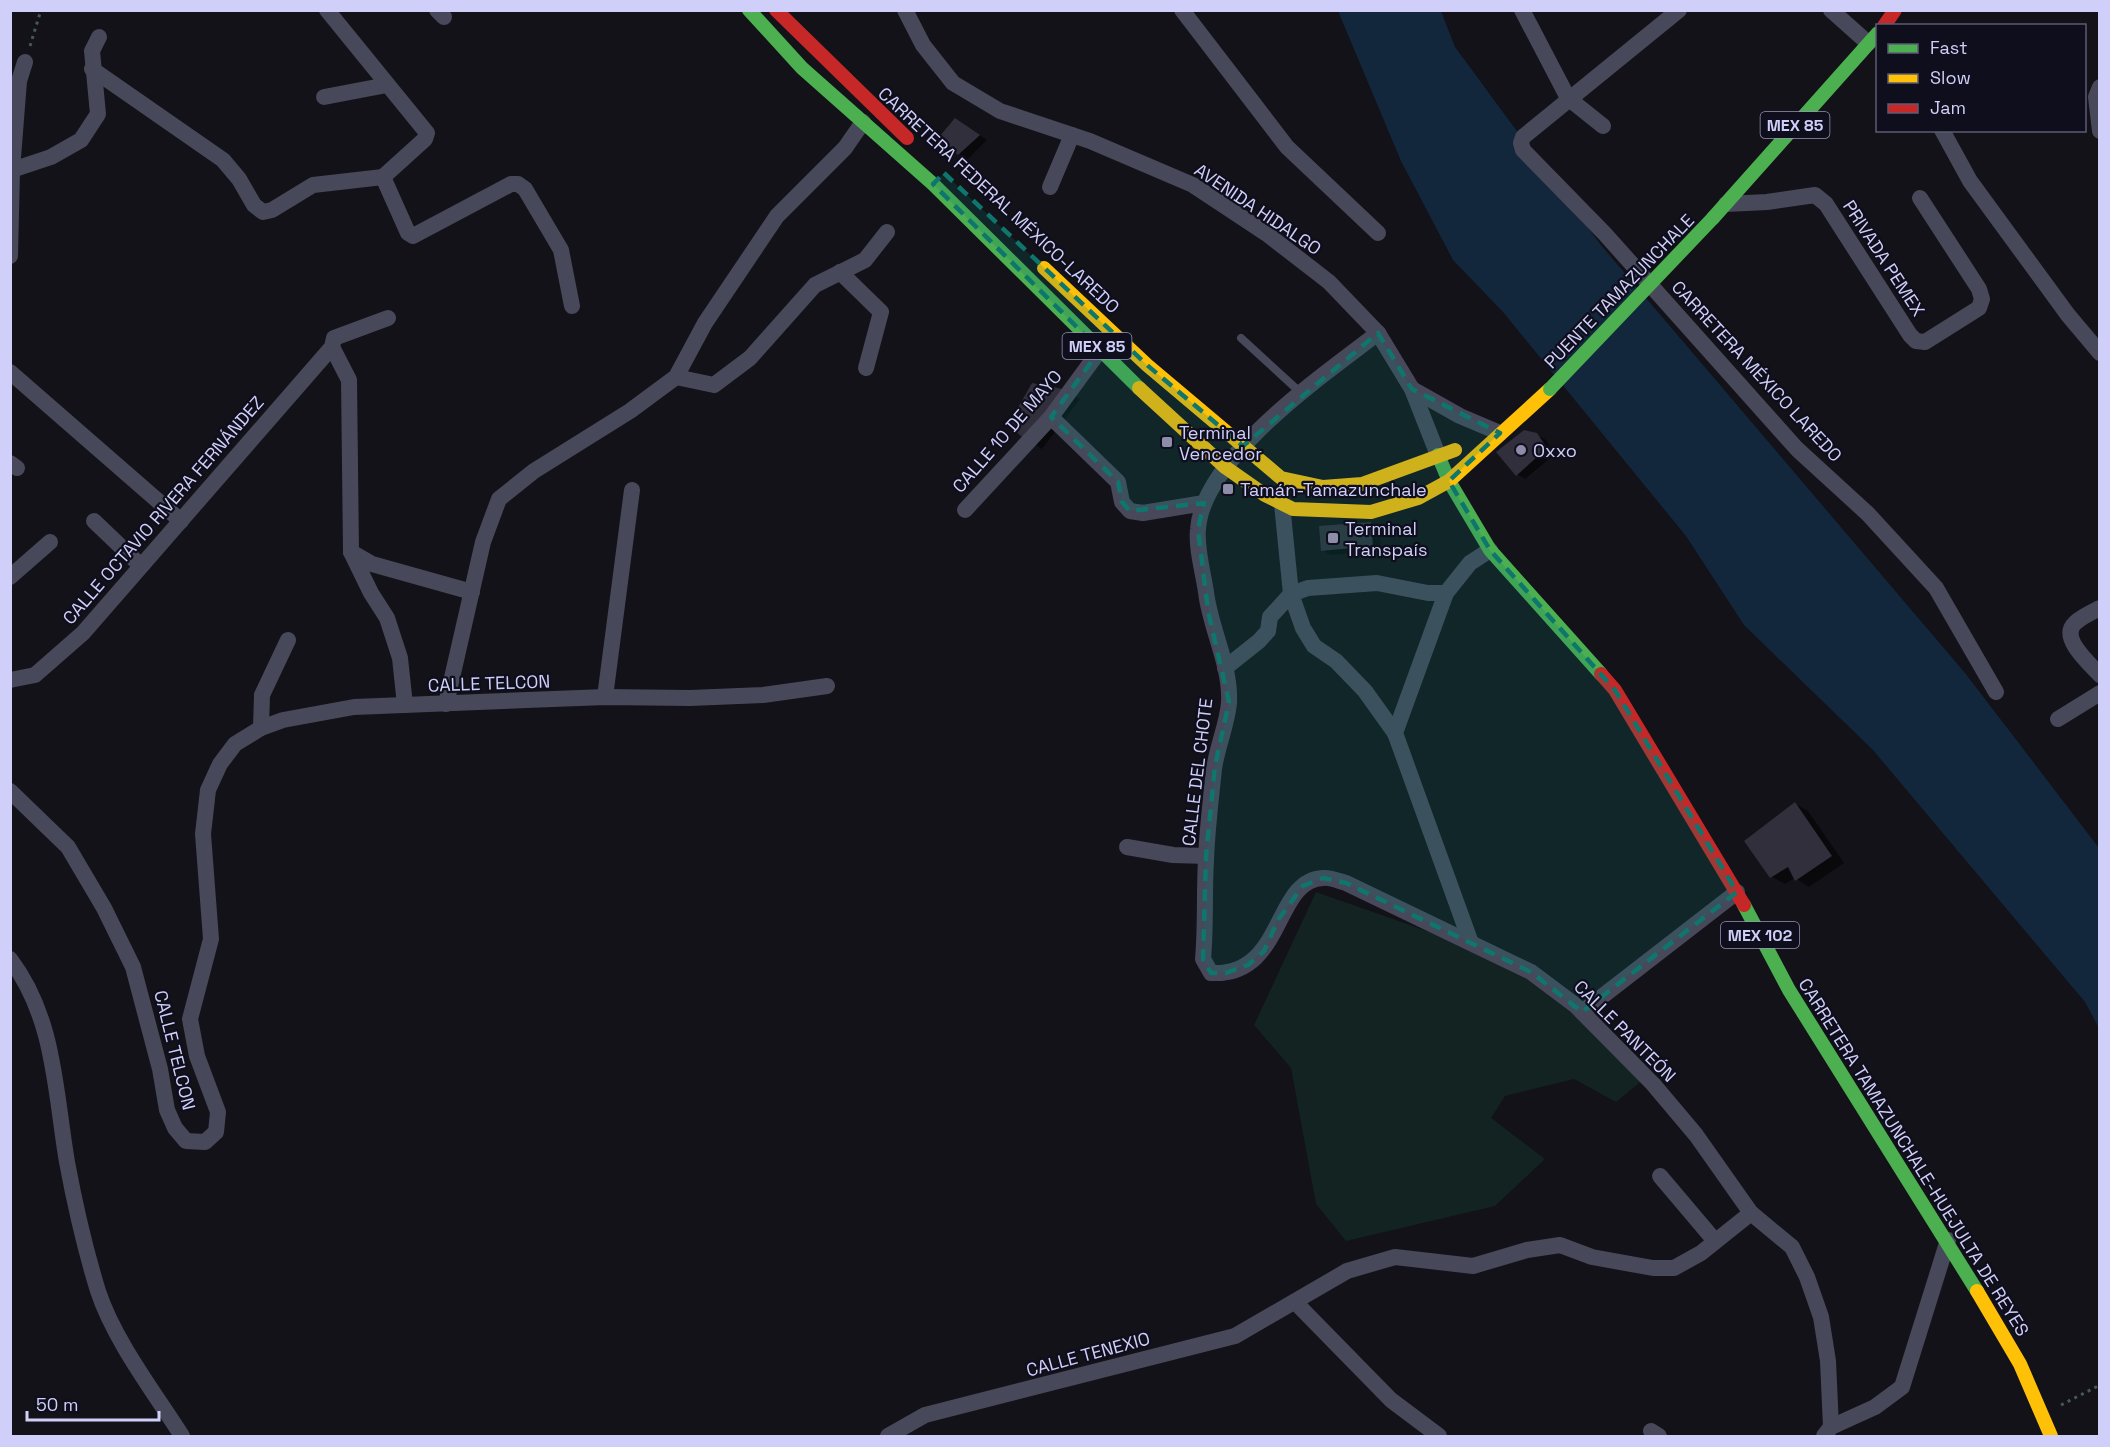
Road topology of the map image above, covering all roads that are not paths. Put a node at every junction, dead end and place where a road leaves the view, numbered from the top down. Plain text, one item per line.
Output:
1 (748, 10) edge
2 (776, 10) edge
3 (905, 10) edge
4 (1182, 10) edge
5 (1521, 10) edge
6 (1679, 10) edge
7 (1831, 10) edge
8 (329, 11) edge
9 (1876, 25) edge
10 (1876, 35) edge
11 (99, 37) dead end
12 (25, 62) road end
13 (92, 69) junction
14 (387, 85) junction
15 (2100, 87) edge
16 (324, 97) dead end
17 (1568, 98) junction
18 (863, 122) junction
19 (1603, 126) dead end
20 (2100, 131) edge
21 (1943, 132) edge
22 (1072, 135) junction
23 (920, 150) dead end
24 (12, 170) edge
25 (944, 173) dead end
26 (383, 177) junction
27 (933, 184) junction
28 (1050, 187) dead end
29 (1920, 198) dead end
30 (1726, 204) junction
31 (887, 232) dead end
32 (1378, 233) dead end
33 (1030, 254) dead end
34 (10, 256) edge
35 (840, 272) junction
36 (572, 306) dead end
37 (388, 318) dead end
38 (1378, 333) junction
39 (1241, 338) dead end
40 (332, 347) junction
41 (1100, 350) junction
42 (2100, 353) edge
43 (866, 368) dead end
44 (10, 372) edge
45 (676, 377) junction
46 (1412, 389) junction
47 (1301, 393) junction
48 (1051, 417) junction
49 (1498, 435) junction
50 (1243, 446) junction
51 (1438, 455) junction
52 (1225, 467) junction
53 (1449, 481) junction
54 (632, 490) dead end
55 (1204, 503) junction
56 (1282, 504) junction
57 (965, 510) dead end
58 (182, 520) junction
59 (94, 521) dead end
60 (50, 542) dead end
61 (1490, 550) junction
62 (351, 552) junction
63 (141, 566) junction
64 (10, 577) edge
65 (472, 592) junction
66 (1446, 593) junction
67 (1291, 594) junction
68 (2100, 608) edge
69 (288, 640) dead end
70 (1225, 668) junction
71 (2100, 675) edge
72 (10, 680) edge
73 (827, 686) dead end
74 (1996, 692) dead end
75 (2100, 693) edge
76 (605, 697) junction
77 (446, 704) junction
78 (405, 705) junction
79 (2058, 719) dead end
80 (261, 729) junction
81 (1395, 733) junction
82 (10, 791) edge
83 (1127, 847) dead end
84 (1206, 856) junction
85 (1737, 892) junction
86 (1471, 943) junction
87 (10, 959) edge
88 (1211, 973) joint
89 (1582, 1012) junction
90 (1660, 1176) dead end
91 (1751, 1213) junction
92 (1948, 1240) junction
93 (1715, 1241) junction
94 (1296, 1303) junction
95 (1827, 1432) edge
96 (182, 1437) edge
97 (888, 1437) edge
98 (1439, 1437) edge
99 (2051, 1437) edge

1 - 18 main road, CARRETERA FEDERAL MÉXICO-LAREDO / MEX 85
2 - 23 main road, CARRETERA FEDERAL MÉXICO-LAREDO
3 - 22 street, AVENIDA HIDALGO
4 - 32 street
5 - 17 street
6 - 17 street
7 - 9 street
8 - 14 street
10 - 30 main road, MEX 85
11 - 13 street
12 - 24 street
13 - 24 street
13 - 26 street
14 - 16 street
14 - 26 street
15 - 20 street
17 - 19 street
17 - 74 street, CARRETERA MÉXICO LAREDO
18 - 27 main road, CARRETERA FEDERAL MÉXICO-LAREDO / MEX 85
18 - 45 street
21 - 42 street
22 - 28 street
22 - 38 street, AVENIDA HIDALGO
24 - 34 street
25 - 27 main road
26 - 36 street
27 - 41 main road, CARRETERA FEDERAL MÉXICO-LAREDO / MEX 85
29 - 30 street, PRIVADA PEMEX
30 - 49 main road, PUENTE TAMAZUNCHALE / MEX 85, bridge
31 - 35 street
33 - 50 main road, CARRETERA FEDERAL MÉXICO-LAREDO / MEX 85
35 - 43 street
35 - 45 street
37 - 40 street, CALLE OCTAVIO RIVERA FERNÁNDEZ
38 - 46 street, AVENIDA HIDALGO
38 - 47 street, CALLE DEL CHOTE
39 - 47 lane
40 - 58 street, CALLE OCTAVIO RIVERA FERNÁNDEZ
40 - 62 street
41 - 48 street, CALLE 10 DE MAYO
41 - 52 main road, CARRETERA FEDERAL MÉXICO-LAREDO / MEX 85
44 - 58 street
45 - 65 street
46 - 49 street
46 - 51 street, AVENIDA HIDALGO
47 - 50 street, CALLE DEL CHOTE
48 - 55 street
48 - 57 street, CALLE 10 DE MAYO
49 - 51 main road, CARRETERA FEDERAL MÉXICO-LAREDO / MEX 85
49 - 53 main road, CARRETERA FEDERAL MÉXICO-LAREDO / MEX 85
50 - 51 main road, CARRETERA FEDERAL MÉXICO-LAREDO / MEX 85
50 - 52 street, CALLE DEL CHOTE
51 - 53 main road, CARRETERA TAMAZUNCHALE-HUEJULTA DE REYES / MEX 102
52 - 55 street, CALLE DEL CHOTE
52 - 56 main road, CARRETERA FEDERAL MÉXICO-LAREDO / MEX 85
53 - 56 main road, CARRETERA FEDERAL MÉXICO-LAREDO / MEX 85
53 - 61 main road, CARRETERA TAMAZUNCHALE-HUEJULTA DE REYES / MEX 102
54 - 76 street
55 - 70 street, CALLE DEL CHOTE
56 - 67 street
58 - 63 street, CALLE OCTAVIO RIVERA FERNÁNDEZ
59 - 63 street
60 - 64 street
61 - 66 street
61 - 85 main road, CARRETERA TAMAZUNCHALE-HUEJULTA DE REYES / MEX 102
62 - 65 street
62 - 78 street
63 - 72 street, CALLE OCTAVIO RIVERA FERNÁNDEZ
65 - 77 street
66 - 67 street
66 - 81 street
67 - 70 street
67 - 81 street
68 - 71 street
69 - 80 street
70 - 84 street, CALLE DEL CHOTE
73 - 76 street, CALLE TELCON
75 - 79 street
76 - 77 street, CALLE TELCON
77 - 78 street, CALLE TELCON
78 - 80 street, CALLE TELCON
80 - 82 street, CALLE TELCON
81 - 86 street
83 - 84 street
84 - 88 street, CALLE DEL CHOTE
85 - 89 street
85 - 92 main road, CARRETERA TAMAZUNCHALE-HUEJULTA DE REYES / MEX 102
86 - 88 street, CALLE PANTEÓN
86 - 89 street, CALLE PANTEÓN
87 - 96 street
89 - 91 street, CALLE PANTEÓN
90 - 93 street
91 - 93 street, CALLE TENEXIO
91 - 95 street, CALLE PANTEÓN
92 - 95 street
92 - 99 main road, CARRETERA TAMAZUNCHALE-HUEJULTA DE REYES / MEX 102
93 - 94 street, CALLE TENEXIO
94 - 97 street, CALLE TENEXIO
94 - 98 street

